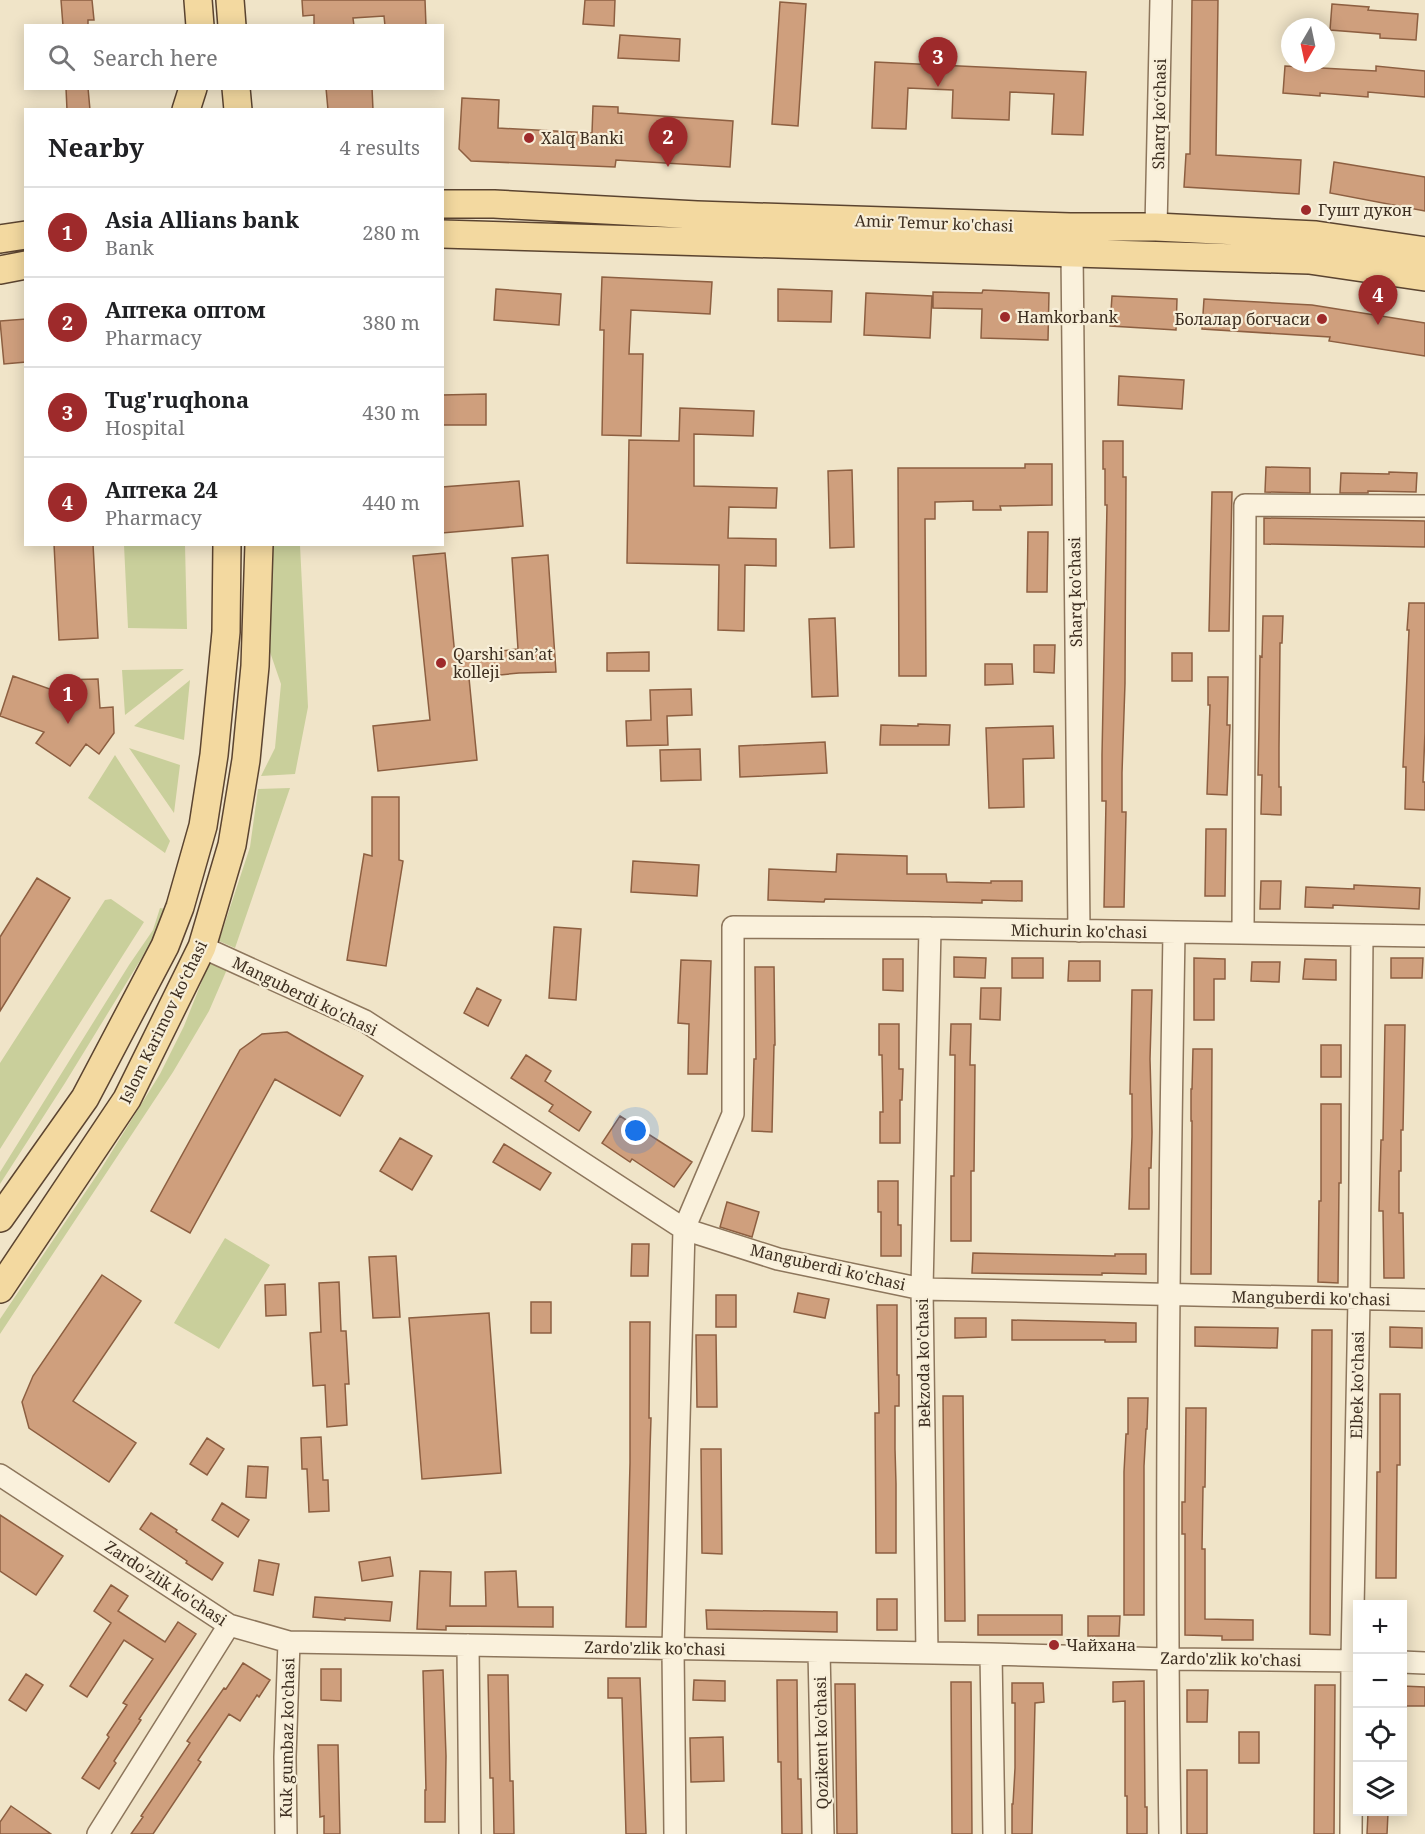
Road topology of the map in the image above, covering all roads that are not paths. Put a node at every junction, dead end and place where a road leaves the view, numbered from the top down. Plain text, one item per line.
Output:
1 (198, 0) edge
2 (230, 0) edge
3 (1161, 0) edge
4 (200, 24) edge
5 (232, 24) edge
6 (192, 90) edge
7 (204, 90) edge
8 (236, 90) edge
9 (187, 108) edge
10 (206, 108) edge
11 (238, 108) edge
12 (444, 204) edge
13 (1156, 228) junction
14 (444, 234) edge
15 (24, 235) edge
16 (0, 239) edge
17 (1425, 251) edge
18 (1072, 252) junction
19 (24, 265) edge
20 (0, 270) edge
21 (1425, 277) edge
22 (1425, 506) edge
23 (227, 546) edge
24 (259, 546) edge
25 (930, 928) junction
26 (1079, 930) junction
27 (1174, 932) junction
28 (1243, 933) junction
29 (1362, 935) junction
30 (1425, 936) edge
31 (202, 948) junction
32 (0, 1218) edge
33 (684, 1229) junction
34 (0, 1289) edge
35 (922, 1289) junction
36 (1168, 1295) junction
37 (1359, 1299) junction
38 (1425, 1300) edge
39 (0, 1475) edge
40 (229, 1625) junction
41 (289, 1642) junction
42 (468, 1645) junction
43 (673, 1649) junction
44 (819, 1651) junction
45 (927, 1653) junction
46 (991, 1654) junction
47 (1355, 1654) edge
48 (1167, 1659) junction
49 (1353, 1661) edge
50 (1407, 1662) edge
51 (1425, 1663) edge
52 (1354, 1708) edge
53 (98, 1834) edge
54 (286, 1834) edge
55 (470, 1834) edge
56 (675, 1834) edge
57 (823, 1834) edge
58 (994, 1834) edge
59 (1170, 1834) edge
60 (1351, 1834) edge

1 - 4 main road
2 - 5 main road
3 - 13 street, Sharq ko‘chasi
6 - 9 main road
7 - 10 main road
8 - 11 main road
12 - 13 main road, Amir Temur ko'chasi
13 - 17 main road, Amir Temur ko'chasi
14 - 18 main road, Amir Temur ko'chasi
15 - 16 main road
18 - 21 main road, Amir Temur ko'chasi
18 - 26 street, Sharq ko'chasi
19 - 20 main road
22 - 28 street
23 - 32 main road, Islom Karimov ko‘chasi
24 - 31 main road, Islom Karimov ko‘chasi
25 - 26 street, Michurin ko'chasi
25 - 33 street, Michurin ko'chasi
25 - 35 street, Bekzoda ko'chasi
26 - 27 street, Michurin ko'chasi
27 - 28 street, Michurin ko'chasi
27 - 36 street
28 - 29 street, Michurin ko'chasi
29 - 30 street, Michurin ko'chasi
29 - 37 street, Elbek ko'chasi
31 - 33 street, Manguberdi ko'chasi
31 - 34 main road, Islom Karimov ko‘chasi
33 - 35 street, Manguberdi ko'chasi
33 - 43 street
35 - 36 street, Manguberdi ko'chasi
35 - 45 street, Bekzoda ko'chasi
36 - 37 street, Manguberdi ko'chasi
36 - 48 street
37 - 38 street, Manguberdi ko'chasi
37 - 47 street, Elbek ko'chasi
39 - 40 street, Zardo'zlik ko'chasi
40 - 41 street, Zardo'zlik ko'chasi
40 - 53 street
41 - 42 street, Zardo'zlik ko'chasi
41 - 54 street, Kuk gumbaz ko'chasi
42 - 43 street, Zardo'zlik ko'chasi
42 - 55 street
43 - 44 street, Zardo'zlik ko'chasi
43 - 56 street
44 - 45 street, Zardo'zlik ko'chasi
44 - 57 street, Qozikent ko'chasi
45 - 46 street, Zardo'zlik ko'chasi
46 - 48 street, Zardo'zlik ko'chasi
46 - 58 street
48 - 49 street, Zardo'zlik ko'chasi
48 - 59 street
50 - 51 street
52 - 60 street, Elbek ko'chasi

